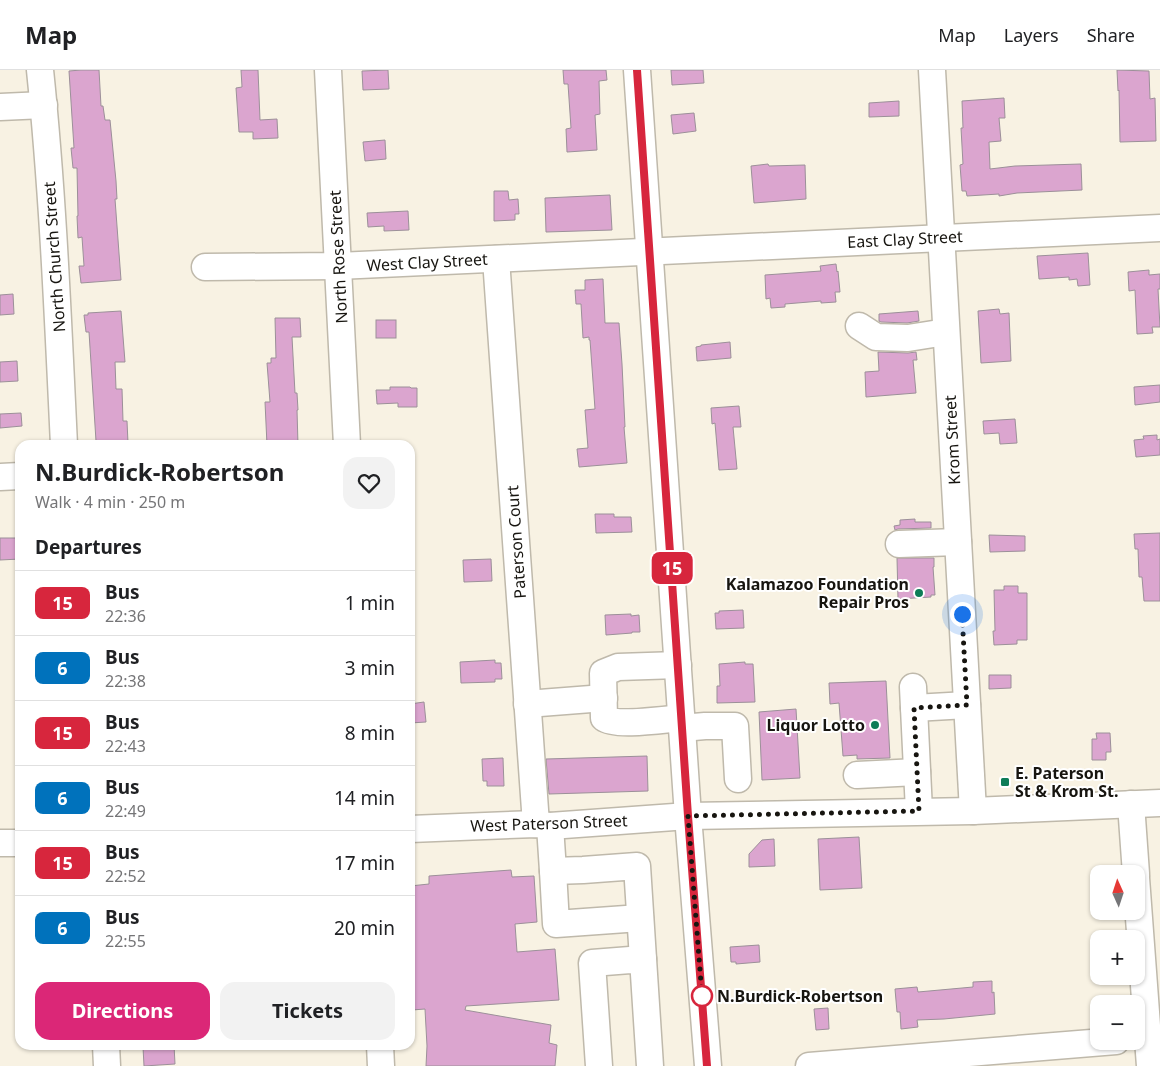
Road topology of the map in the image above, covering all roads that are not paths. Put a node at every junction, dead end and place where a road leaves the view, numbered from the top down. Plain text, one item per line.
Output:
1 (40, 70) edge
2 (328, 70) edge
3 (637, 70) edge
4 (932, 70) edge
5 (44, 105) junction
6 (0, 107) edge
7 (1160, 228) edge
8 (941, 238) junction
9 (650, 251) junction
10 (496, 259) junction
11 (338, 266) junction
12 (204, 267) dead end
13 (859, 326) dead end
14 (946, 332) junction
15 (64, 440) edge
16 (347, 440) edge
17 (15, 476) edge
18 (0, 477) edge
19 (958, 542) junction
20 (899, 544) dead end
21 (678, 665) junction
22 (604, 698) junction
23 (527, 704) junction
24 (967, 705) junction
25 (682, 723) junction
26 (917, 772) junction
27 (857, 775) dead end
28 (738, 779) dead end
29 (1160, 803) edge
30 (1131, 804) junction
31 (919, 811) junction
32 (973, 811) junction
33 (688, 816) junction
34 (543, 825) junction
35 (415, 829) edge
36 (15, 842) edge
37 (0, 843) edge
38 (1135, 865) edge
39 (553, 871) junction
40 (640, 918) junction
41 (1139, 920) edge
42 (643, 959) junction
43 (1148, 1039) edge
44 (1090, 1043) edge
45 (106, 1050) edge
46 (380, 1050) edge
47 (107, 1066) edge
48 (381, 1066) edge
49 (599, 1066) edge
50 (650, 1066) edge
51 (708, 1066) edge
52 (810, 1066) edge
53 (1150, 1066) edge

1 - 5 street, North Church Street
2 - 11 street, North Rose Street
3 - 9 street
4 - 8 street, Krom Street
5 - 6 street
5 - 15 street, North Church Street
7 - 8 street, East Clay Street
8 - 9 street, East Clay Street
8 - 14 street, Krom Street
9 - 10 street, West Clay Street
9 - 21 street
10 - 11 street, West Clay Street
10 - 23 street, Paterson Court
11 - 12 street, West Clay Street
11 - 16 street, North Rose Street
13 - 14 street
14 - 19 street, Krom Street
17 - 18 street
19 - 20 street
19 - 24 street, Krom Street
21 - 22 street
21 - 25 street
22 - 23 street
22 - 25 street
23 - 34 street, Paterson Court
24 - 26 street
24 - 32 street, Krom Street
25 - 28 street
25 - 33 street
26 - 27 street
26 - 31 street
29 - 30 street, West Paterson Street
30 - 32 street, West Paterson Street
30 - 38 street
31 - 32 street, West Paterson Street
31 - 33 street, West Paterson Street
33 - 34 street, West Paterson Street
33 - 51 street
34 - 35 street, West Paterson Street
34 - 39 street, Paterson Court
36 - 37 street
39 - 40 street
39 - 40 street, Paterson Court
40 - 42 street
41 - 43 street
42 - 49 street
42 - 50 street
43 - 53 street
44 - 52 street
45 - 47 street
46 - 48 street

